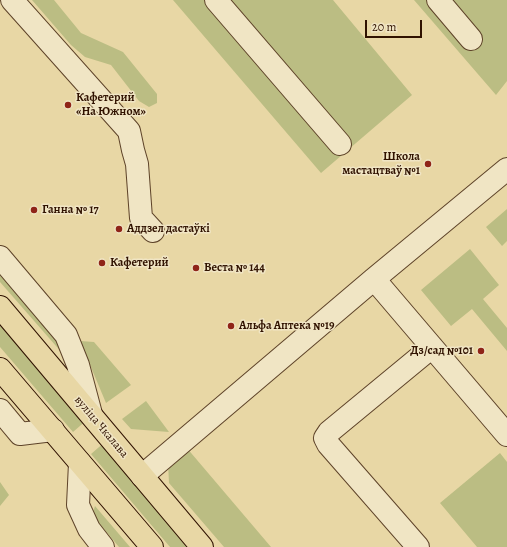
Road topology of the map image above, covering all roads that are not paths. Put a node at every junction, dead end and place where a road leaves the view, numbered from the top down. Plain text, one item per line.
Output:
1 (12, 0) edge
2 (216, 0) edge
3 (438, 0) edge
4 (471, 39) dead end
5 (340, 144) dead end
6 (507, 169) edge
7 (153, 232) dead end
8 (0, 257) edge
9 (374, 279) junction
10 (0, 308) edge
11 (432, 347) junction
12 (0, 369) edge
13 (0, 410) edge
14 (91, 414) junction
15 (53, 430) junction
16 (507, 435) edge
17 (80, 463) junction
18 (142, 476) junction
19 (103, 547) edge
20 (152, 547) edge
21 (202, 547) edge
22 (418, 547) edge

1 - 7 lane
2 - 5 lane
3 - 4 lane
6 - 9 lane
8 - 14 lane
9 - 11 lane
9 - 18 lane
10 - 14 main road, вуліца Чкалава
11 - 16 lane
11 - 22 lane
12 - 15 main road
13 - 15 lane
14 - 18 main road, вуліца Чкалава
15 - 17 main road
17 - 19 lane
17 - 20 main road
18 - 21 main road, вуліца Чкалава

